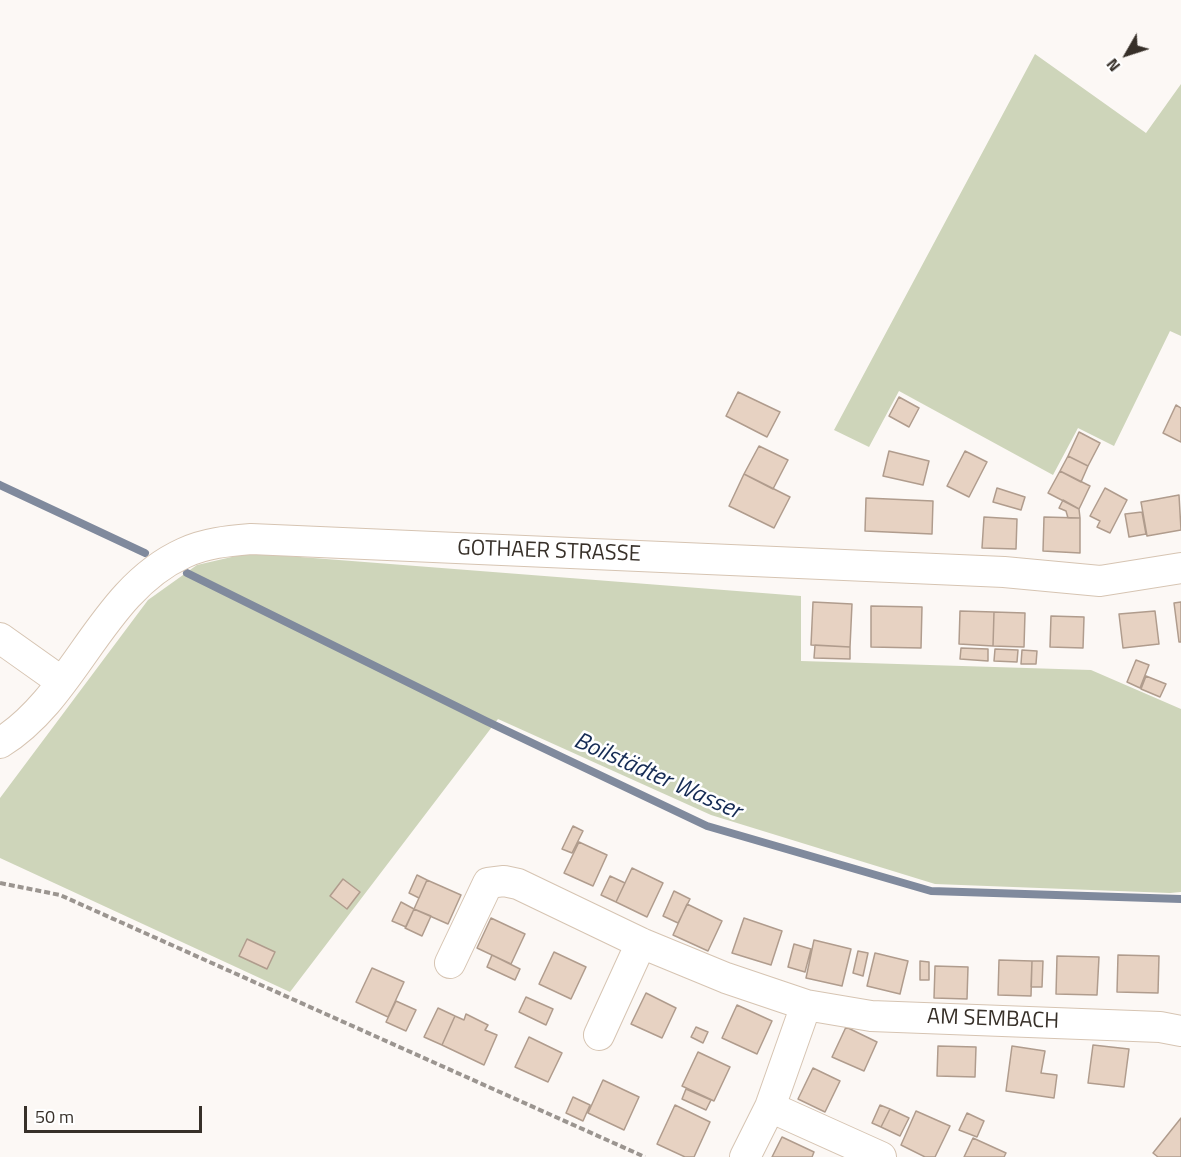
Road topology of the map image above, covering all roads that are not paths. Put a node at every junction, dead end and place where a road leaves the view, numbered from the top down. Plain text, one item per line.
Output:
1 (1181, 568) edge
2 (0, 638) edge
3 (62, 682) junction
4 (0, 743) edge
5 (641, 943) junction
6 (450, 963) dead end
7 (806, 1005) junction
8 (1181, 1031) edge
9 (599, 1035) dead end
10 (770, 1107) junction
11 (746, 1157) edge
12 (881, 1157) edge

1 - 3 street, GOTHAER STRASSE
2 - 3 street
3 - 4 street, GOTHAER STRASSE
5 - 6 street, AM SEMBACH
5 - 7 street, AM SEMBACH
5 - 9 street
7 - 8 street, AM SEMBACH
7 - 10 street
10 - 11 street
10 - 12 street

